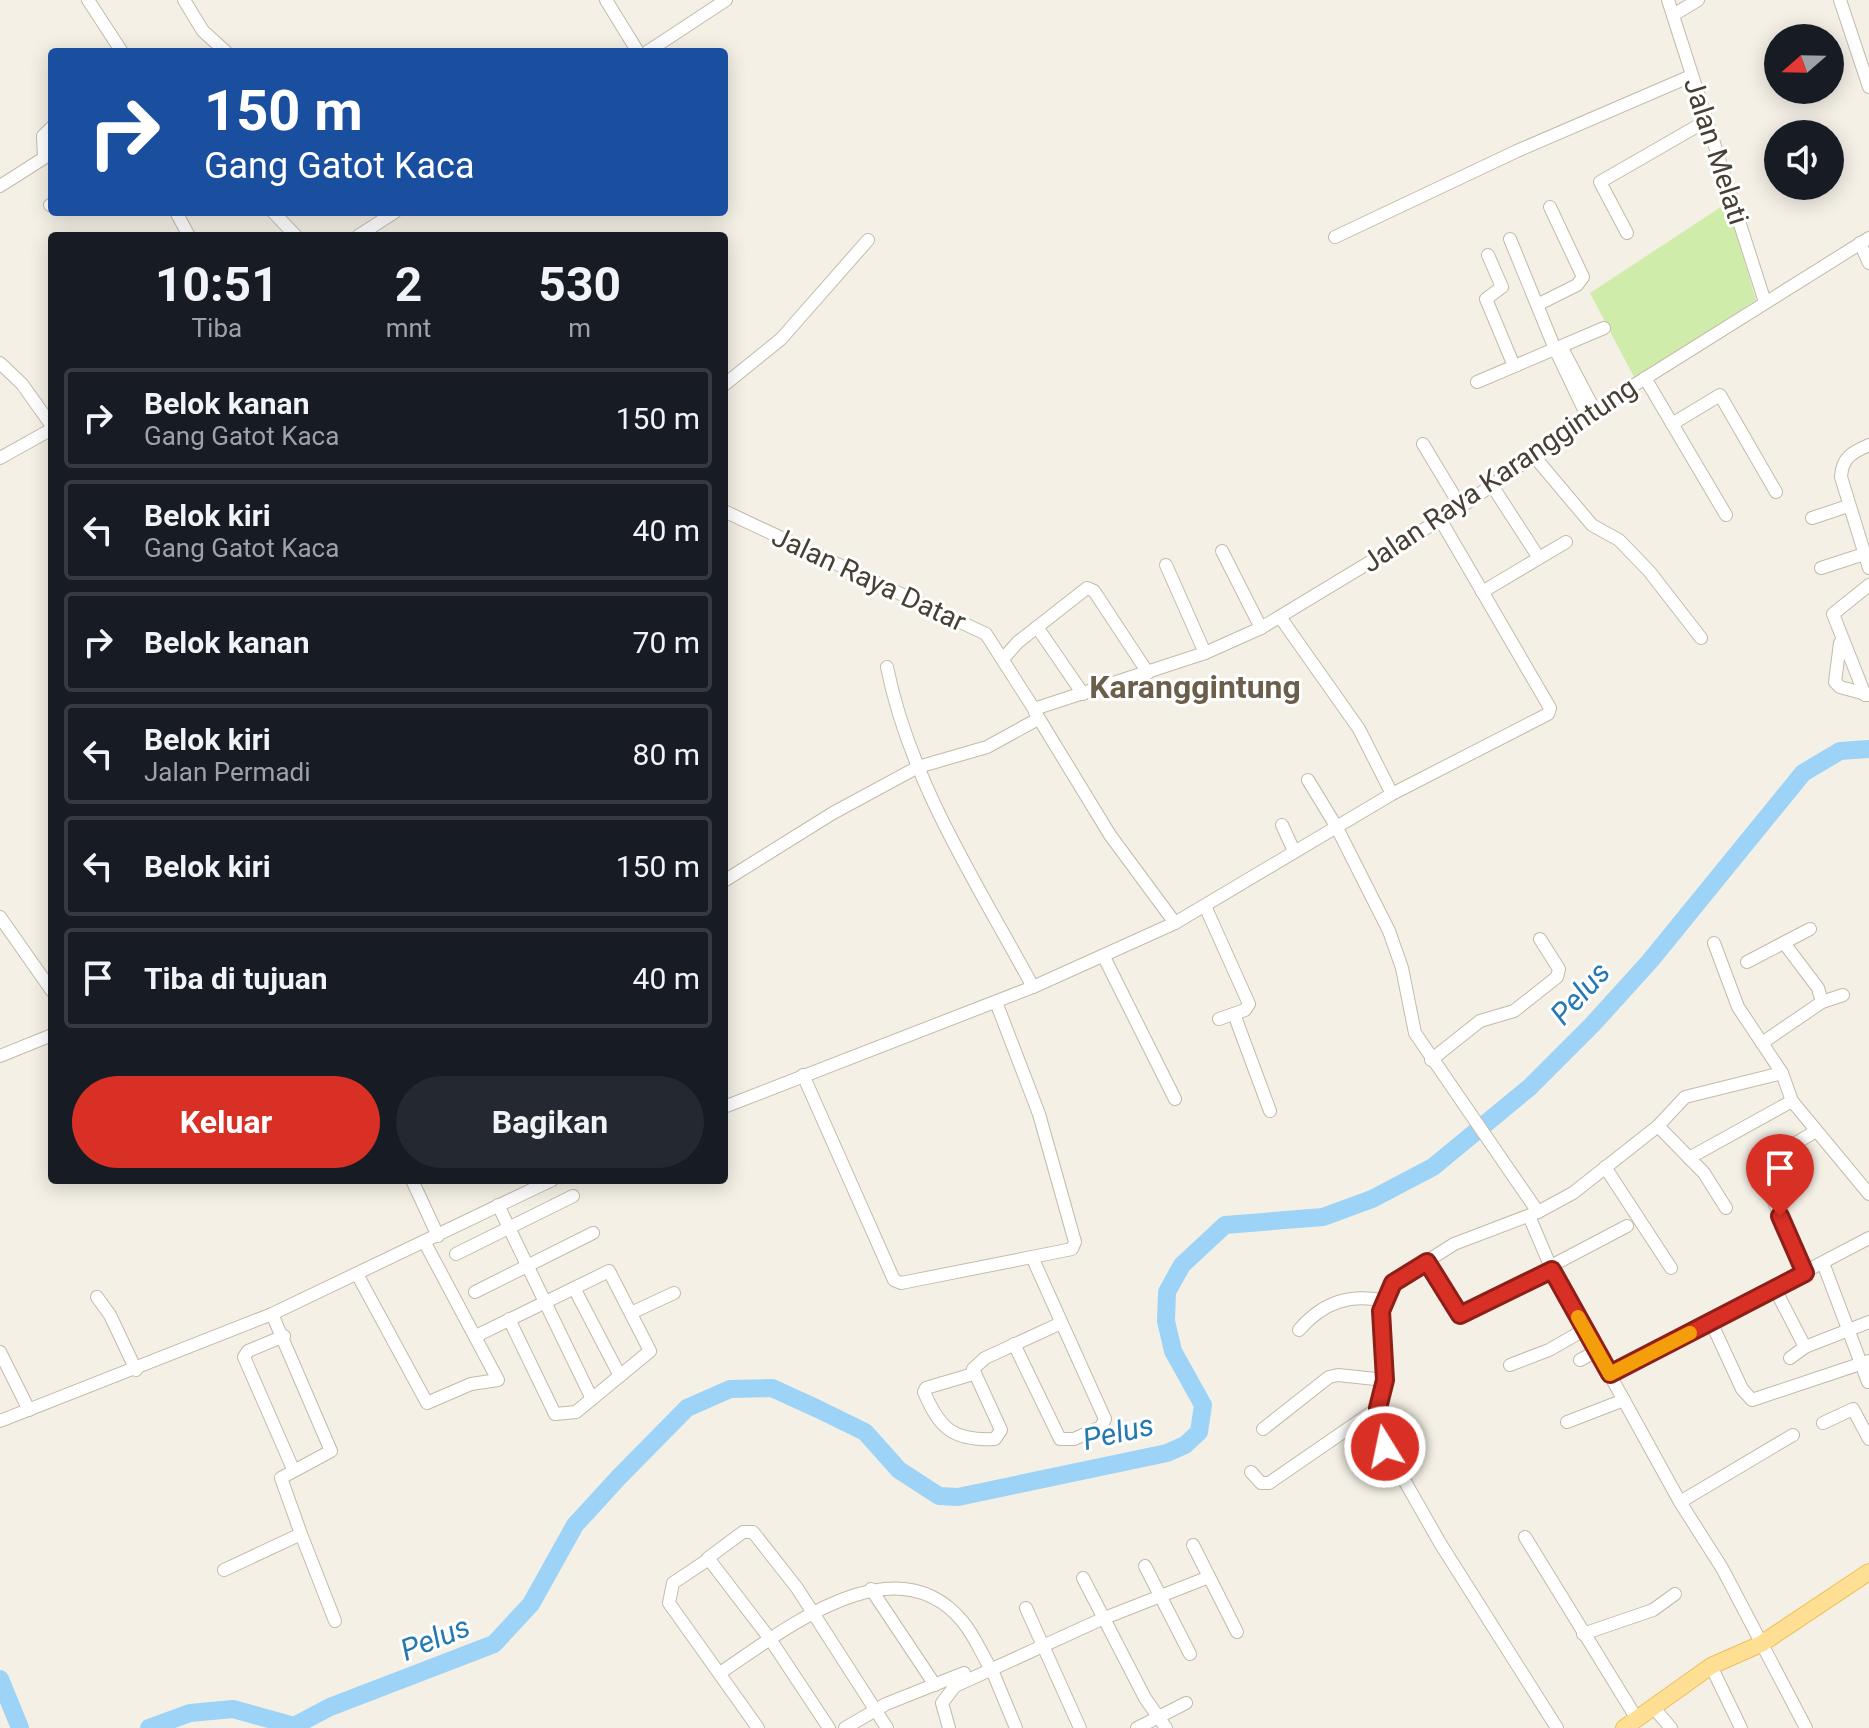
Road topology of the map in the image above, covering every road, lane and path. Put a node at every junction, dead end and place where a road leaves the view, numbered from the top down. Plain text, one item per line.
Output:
1 (88, 0) edge
2 (184, 0) edge
3 (606, 0) edge
4 (726, 0) edge
5 (1668, 0) edge
6 (1698, 0) edge
7 (1840, 0) edge
8 (1673, 15) junction
9 (1869, 41) edge
10 (1855, 46) junction
11 (119, 48) edge
12 (222, 48) edge
13 (636, 48) edge
14 (653, 48) edge
15 (1691, 76) junction
16 (1869, 87) edge
17 (1706, 121) junction
18 (48, 131) edge
19 (0, 186) edge
20 (1550, 207) dead end
21 (277, 216) edge
22 (389, 216) edge
23 (292, 232) edge
24 (364, 232) edge
25 (1627, 233) dead end
26 (1335, 237) dead end
27 (1510, 239) dead end
28 (868, 240) dead end
29 (1864, 240) edge
30 (1488, 255) dead end
31 (1869, 263) edge
32 (1765, 302) junction
33 (1539, 304) junction
34 (1604, 328) dead end
35 (1556, 345) junction
36 (0, 363) edge
37 (1514, 366) junction
38 (1645, 378) junction
39 (728, 382) edge
40 (1477, 382) dead end
41 (1591, 414) junction
42 (48, 422) edge
43 (1672, 424) junction
44 (48, 430) edge
45 (1423, 444) dead end
46 (1869, 445) edge
47 (1533, 455) junction
48 (0, 458) edge
49 (1491, 484) junction
50 (1776, 492) dead end
51 (1848, 506) junction
52 (1461, 507) junction
53 (728, 513) edge
54 (1726, 515) dead end
55 (1812, 518) dead end
56 (1440, 519) junction
57 (1566, 542) dead end
58 (1222, 551) dead end
59 (1864, 554) junction
60 (1539, 558) junction
61 (1166, 565) dead end
62 (1821, 568) dead end
63 (1869, 568) edge
64 (1868, 589) edge
65 (1482, 592) junction
66 (1280, 617) junction
67 (1037, 627) junction
68 (1261, 628) junction
69 (1701, 638) dead end
70 (1841, 640) junction
71 (1205, 653) junction
72 (1003, 659) junction
73 (887, 667) dead end
74 (1148, 673) junction
75 (1083, 694) junction
76 (1867, 695) edge
77 (1036, 714) junction
78 (918, 767) junction
79 (1308, 780) dead end
80 (1392, 794) junction
81 (1282, 825) dead end
82 (1336, 826) junction
83 (1294, 851) junction
84 (728, 879) edge
85 (1205, 906) junction
86 (0, 917) edge
87 (1175, 923) junction
88 (1810, 929) dead end
89 (1540, 939) dead end
90 (1714, 943) dead end
91 (1784, 943) junction
92 (1104, 957) junction
93 (1747, 962) dead end
94 (48, 985) edge
95 (1033, 987) junction
96 (1843, 995) dead end
97 (996, 1002) junction
98 (1822, 1002) junction
99 (1234, 1014) junction
100 (1219, 1019) dead end
101 (48, 1037) edge
102 (1762, 1043) junction
103 (0, 1056) edge
104 (1431, 1060) junction
105 (1782, 1073) junction
106 (803, 1075) junction
107 (1175, 1099) dead end
108 (1792, 1101) junction
109 (728, 1105) edge
110 (1270, 1111) dead end
111 (1662, 1129) junction
112 (1816, 1131) junction
113 (1689, 1158) junction
114 (1764, 1162) dead end
115 (1611, 1174) junction
116 (414, 1184) edge
117 (543, 1184) edge
118 (1768, 1188) dead end
119 (1869, 1194) edge
120 (573, 1196) dead end
121 (498, 1205) junction
122 (1726, 1208) dead end
123 (1534, 1214) junction
124 (1627, 1226) dead end
125 (509, 1228) junction
126 (593, 1233) dead end
127 (438, 1236) junction
128 (1869, 1238) edge
129 (425, 1243) junction
130 (456, 1254) dead end
131 (1032, 1257) junction
132 (1427, 1262) junction
133 (1823, 1263) junction
134 (526, 1266) junction
135 (1551, 1268) junction
136 (1671, 1268) dead end
137 (1805, 1273) junction
138 (357, 1274) junction
139 (574, 1288) junction
140 (1775, 1289) junction
141 (475, 1292) dead end
142 (674, 1293) dead end
143 (97, 1297) dead end
144 (1387, 1301) junction
145 (543, 1302) junction
146 (631, 1313) junction
147 (272, 1314) junction
148 (509, 1319) junction
149 (1711, 1322) junction
150 (1869, 1322) edge
151 (1059, 1324) junction
152 (1850, 1327) junction
153 (1299, 1330) dead end
154 (1584, 1330) junction
155 (284, 1336) junction
156 (476, 1336) junction
157 (1014, 1344) junction
158 (1805, 1347) junction
159 (1597, 1351) junction
160 (0, 1352) edge
161 (1790, 1358) dead end
162 (1580, 1360) dead end
163 (1865, 1362) edge
164 (1510, 1365) dead end
165 (136, 1370) junction
166 (973, 1374) junction
167 (1610, 1374) junction
168 (620, 1376) junction
169 (1385, 1380) junction
170 (1868, 1382) edge
171 (592, 1399) junction
172 (1624, 1400) junction
173 (1378, 1408) junction
174 (29, 1410) junction
175 (0, 1421) edge
176 (1567, 1422) dead end
177 (1823, 1423) dead end
178 (1263, 1429) dead end
179 (1793, 1435) dead end
180 (1869, 1439) edge
181 (293, 1469) junction
182 (1251, 1472) dead end
183 (1680, 1502) junction
184 (301, 1534) junction
185 (1525, 1537) dead end
186 (1193, 1545) dead end
187 (709, 1559) junction
188 (1145, 1566) dead end
189 (224, 1570) dead end
190 (1869, 1572) edge
191 (1209, 1577) junction
192 (1083, 1578) dead end
193 (871, 1589) junction
194 (1675, 1594) dead end
195 (1162, 1597) junction
196 (1026, 1608) dead end
197 (814, 1614) junction
198 (1102, 1619) junction
199 (335, 1621) dead end
200 (1237, 1632) dead end
201 (1583, 1634) junction
202 (770, 1639) junction
203 (1761, 1644) junction
204 (1042, 1645) junction
205 (1190, 1654) dead end
206 (1711, 1666) junction
207 (990, 1667) junction
208 (720, 1673) junction
209 (935, 1685) junction
210 (1145, 1698) junction
211 (1186, 1703) dead end
212 (1653, 1707) junction
213 (878, 1709) junction
214 (1163, 1722) edge
215 (1630, 1723) edge
216 (1144, 1726) edge
217 (758, 1728) edge
218 (829, 1728) edge
219 (845, 1728) edge
220 (887, 1728) edge
221 (949, 1728) edge
222 (1016, 1728) edge
223 (1080, 1728) edge
224 (1557, 1728) edge
225 (1671, 1728) edge
226 (1741, 1728) edge
227 (1806, 1728) edge

1 - 11 street
2 - 12 street
3 - 13 street
4 - 14 street
5 - 8 street, Jalan Melati
6 - 8 street
7 - 10 street
8 - 15 street, Jalan Melati
9 - 10 street
10 - 16 street
15 - 17 street, Jalan Melati
15 - 26 street
17 - 25 street
17 - 32 street, Jalan Melati
18 - 19 street
20 - 33 street
21 - 23 street
22 - 24 street
27 - 33 street
28 - 39 street
29 - 31 street
29 - 32 street, Jalan Raya Karanggintung
30 - 37 street
32 - 38 street, Jalan Raya Karanggintung
33 - 35 street
34 - 35 street
35 - 37 street
35 - 41 street
36 - 42 street
37 - 40 street
38 - 41 street, Jalan Raya Karanggintung
38 - 43 street
41 - 47 street, Jalan Raya Karanggintung
43 - 50 street
43 - 54 street
44 - 48 street
45 - 52 street
46 - 51 street
47 - 49 street, Jalan Raya Karanggintung
47 - 69 street
49 - 52 street, Jalan Raya Karanggintung
49 - 60 street
51 - 55 street
51 - 59 street
52 - 56 street, Jalan Raya Karanggintung
53 - 72 street, Jalan Raya Datar
56 - 65 street
56 - 66 street, Jalan Raya Karanggintung
57 - 60 street
58 - 68 street
59 - 62 street
59 - 63 street
60 - 65 street
61 - 71 street
64 - 70 street
65 - 80 street
66 - 68 street, Jalan Raya Karanggintung
66 - 80 street
67 - 72 street
67 - 74 street
67 - 75 street
68 - 71 street, Jalan Raya Karanggintung
70 - 76 street
70 - 76 street
71 - 74 street, Jalan Raya Karanggintung
72 - 77 street
73 - 78 street
74 - 75 street, Jalan Raya Karanggintung
75 - 77 street, Jalan Raya Karanggintung
77 - 78 street, Jalan Raya Karanggintung
77 - 87 street
78 - 84 street, Jalan Raya Karanggintung
78 - 95 street
79 - 82 street
80 - 82 street
81 - 83 street
82 - 83 street
82 - 104 street
83 - 85 street
85 - 87 street
85 - 99 street
86 - 94 street
87 - 92 street
88 - 91 street
89 - 104 street
90 - 102 street
91 - 93 street
91 - 98 street
92 - 95 street
92 - 107 street
95 - 97 street
96 - 98 street
97 - 106 street
97 - 131 street
98 - 102 street
99 - 100 street
99 - 110 street
101 - 103 street
102 - 105 street
104 - 123 street
105 - 108 street
105 - 111 street
106 - 109 street
106 - 131 street
108 - 112 street
108 - 113 street
111 - 113 street
111 - 115 street
112 - 114 street
112 - 119 street
113 - 122 street
115 - 123 street
115 - 136 street
116 - 127 street
117 - 121 street
118 - 137 street
120 - 125 street
121 - 125 street
121 - 127 street
123 - 132 street
123 - 135 street
124 - 135 street
125 - 130 street
125 - 134 street
126 - 134 street
127 - 129 street
128 - 133 street
129 - 138 street
129 - 156 street
131 - 151 street
132 - 135 street
132 - 144 street
133 - 137 street
133 - 152 street
134 - 141 street
134 - 145 street
135 - 154 street
137 - 140 street
138 - 147 street
138 - 156 street
139 - 145 street
139 - 146 street
139 - 168 street
140 - 149 street
140 - 158 street
142 - 146 street
143 - 165 street
144 - 153 street
144 - 169 street
145 - 148 street
145 - 171 street
146 - 168 street
147 - 155 street
147 - 165 street
148 - 156 street
148 - 171 street
149 - 163 street
149 - 167 street
150 - 152 street
151 - 157 street
151 - 157 street
152 - 158 street
152 - 163 street
154 - 159 street
154 - 164 street
155 - 181 street
155 - 181 street
157 - 166 street
158 - 161 street
159 - 162 street
159 - 167 street
160 - 174 street
163 - 170 street
165 - 174 street
166 - 166 street
167 - 172 street
168 - 171 street
169 - 173 street
169 - 178 street
172 - 176 street
172 - 183 street
173 - 182 street
173 - 224 street
174 - 175 street
177 - 180 street
179 - 183 street
181 - 184 street
183 - 203 street
184 - 189 street
184 - 199 street
185 - 201 street
186 - 191 street
187 - 197 street
187 - 202 street
187 - 208 street
188 - 195 street
190 - 203 main road
191 - 195 street
191 - 200 street
192 - 198 street
193 - 197 street
193 - 207 street
193 - 209 street
194 - 201 street
195 - 198 street
195 - 205 street
196 - 204 street
197 - 202 street
197 - 213 street
198 - 204 street
198 - 210 street
201 - 215 street
202 - 208 street
202 - 218 street
203 - 206 main road
203 - 227 street
204 - 207 street
204 - 223 street
206 - 212 main road
206 - 226 street
207 - 209 street
207 - 221 street
207 - 222 street
208 - 217 street
209 - 213 street
210 - 214 street
210 - 216 street
211 - 214 street
212 - 215 main road
212 - 225 street
213 - 219 street
213 - 220 street
214 - 216 street

